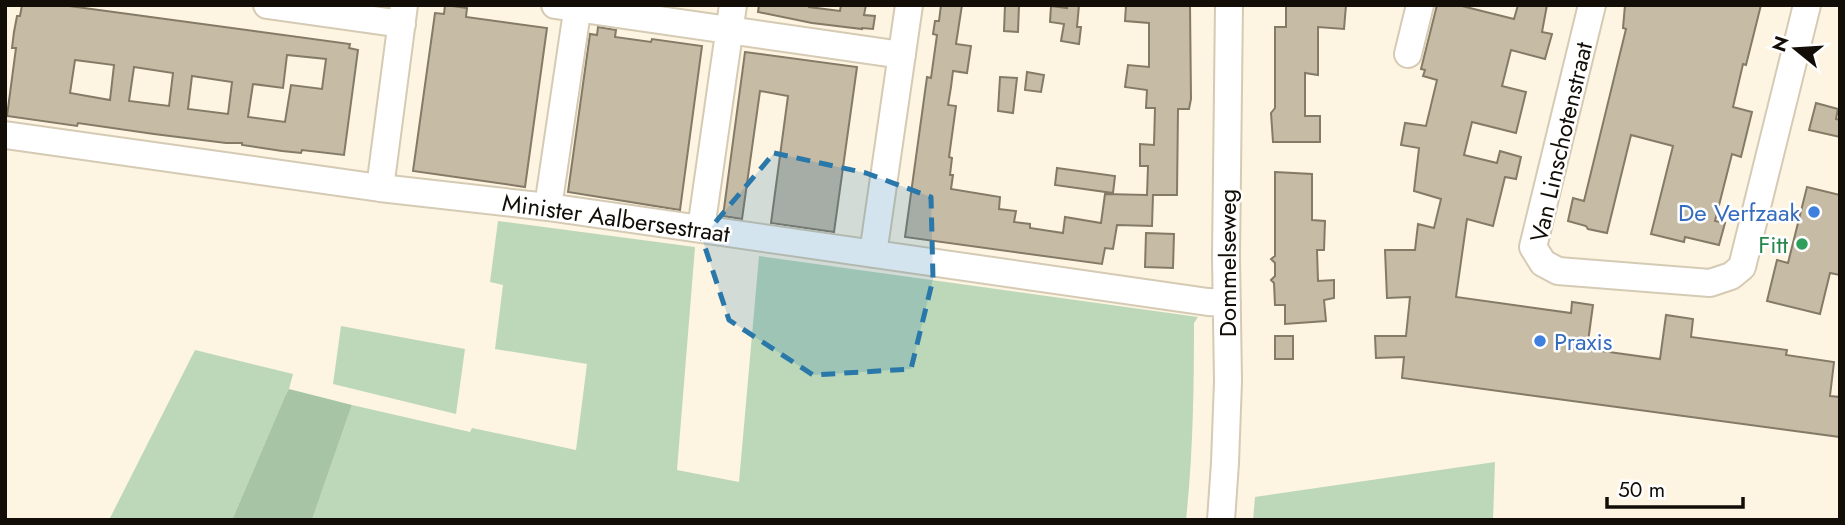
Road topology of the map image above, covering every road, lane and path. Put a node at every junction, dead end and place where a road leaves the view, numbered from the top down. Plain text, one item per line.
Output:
1 (267, 5) edge
2 (909, 5) edge
3 (1229, 5) edge
4 (1420, 5) edge
5 (1592, 5) edge
6 (1807, 5) edge
7 (570, 6) edge
8 (403, 15) edge
9 (731, 18) edge
10 (1408, 54) dead end
11 (902, 55) junction
12 (5, 135) edge
13 (380, 188) junction
14 (548, 207) junction
15 (701, 229) junction
16 (873, 254) junction
17 (1227, 303) junction
18 (1221, 520) edge

1 - 8 street
2 - 11 street
3 - 17 street, Dommelseweg
4 - 10 street
5 - 6 street, Van Linschotenstraat
7 - 9 street
7 - 14 street
8 - 13 street
9 - 11 street
9 - 15 street
11 - 16 street
12 - 13 street, Minister Aalbersestraat
13 - 14 street, Minister Aalbersestraat
14 - 15 street, Minister Aalbersestraat
15 - 16 street, Minister Aalbersestraat
16 - 17 street, Minister Aalbersestraat
17 - 18 street, Dommelseweg

